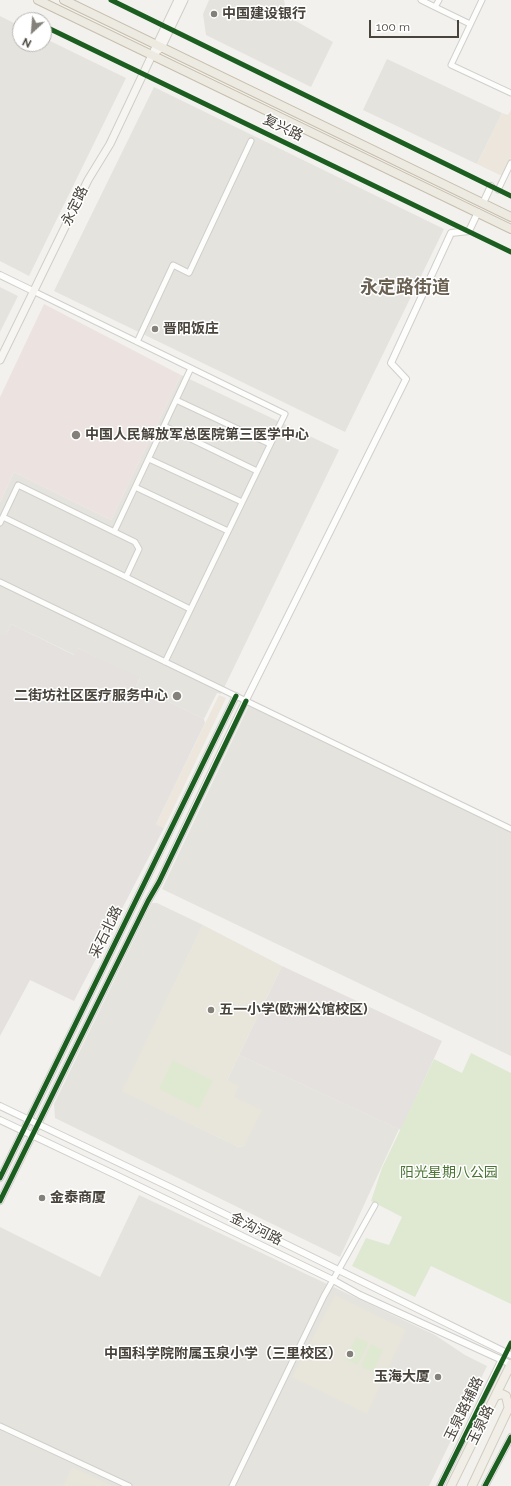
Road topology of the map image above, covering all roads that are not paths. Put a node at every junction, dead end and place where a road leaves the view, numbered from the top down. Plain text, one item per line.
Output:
1 (38, 0) edge
2 (64, 0) edge
3 (178, 0) edge
4 (184, 0) edge
5 (421, 0) edge
6 (438, 0) edge
7 (482, 0) edge
8 (435, 7) junction
9 (470, 24) junction
10 (159, 47) junction
11 (152, 54) junction
12 (511, 93) edge
13 (251, 141) dead end
14 (511, 164) edge
15 (491, 186) dead end
16 (498, 190) dead end
17 (483, 203) junction
18 (478, 212) junction
19 (511, 217) edge
20 (511, 229) edge
21 (0, 275) edge
22 (33, 291) junction
23 (137, 342) junction
24 (0, 360) edge
25 (191, 368) junction
26 (176, 400) junction
27 (164, 426) junction
28 (270, 444) junction
29 (148, 459) junction
30 (257, 471) junction
31 (135, 487) junction
32 (242, 502) junction
33 (3, 517) junction
34 (0, 523) edge
35 (228, 531) junction
36 (114, 532) junction
37 (126, 577) junction
38 (0, 582) edge
39 (190, 609) junction
40 (165, 662) junction
41 (236, 696) junction
42 (246, 701) junction
43 (511, 829) edge
44 (0, 1106) edge
45 (28, 1119) junction
46 (0, 1120) edge
47 (37, 1123) junction
48 (23, 1131) junction
49 (32, 1135) junction
50 (0, 1178) edge
51 (0, 1201) edge
52 (375, 1205) dead end
53 (339, 1269) junction
54 (333, 1280) junction
55 (511, 1355) edge
56 (502, 1359) junction
57 (511, 1364) edge
58 (496, 1396) junction
59 (510, 1406) edge
60 (0, 1426) edge
61 (511, 1437) edge
62 (130, 1486) edge
63 (232, 1486) edge
64 (440, 1486) edge
65 (451, 1486) edge
66 (472, 1486) edge
67 (485, 1486) edge

1 - 11 highway, 复兴路
2 - 10 highway, 复兴路
3 - 10 main road
4 - 10 main road
5 - 8 street
6 - 8 street
7 - 9 street
8 - 9 street
9 - 12 street
10 - 11 main road
10 - 17 highway, 复兴路
11 - 18 highway, 复兴路
11 - 22 main road, 永定路
13 - 23 street
14 - 16 street
15 - 17 street
17 - 19 highway, 复兴路
18 - 20 highway, 复兴路
18 - 42 street, 采石北路
21 - 22 street
22 - 23 street
22 - 24 main road, 永定路
23 - 25 street
25 - 26 street
25 - 28 street
26 - 27 street
26 - 28 street
27 - 29 street
27 - 30 street
28 - 30 street
29 - 31 street
29 - 32 street
30 - 32 street
31 - 35 street
31 - 36 street
32 - 35 street
33 - 34 street
33 - 36 street
33 - 37 street
35 - 39 street
36 - 37 street
37 - 39 street
38 - 40 street
39 - 40 street
40 - 41 street
41 - 42 street
41 - 45 street, 采石北路
42 - 43 street
42 - 47 street, 采石北路
44 - 45 street, 金沟河路
45 - 47 street, 金沟河路
45 - 48 street, 采石北路
46 - 48 street, 金沟河路
47 - 49 street, 采石北路
47 - 53 street, 金沟河路
48 - 49 street, 金沟河路
48 - 50 street, 采石北路
49 - 51 street, 采石北路
49 - 54 street, 金沟河路
52 - 53 street
53 - 54 street
53 - 55 street, 金沟河路
54 - 56 street, 金沟河路
54 - 63 street
56 - 57 street, 金沟河路
56 - 64 street, 玉泉路辅路
57 - 58 main road, 玉泉路
58 - 59 main road
58 - 65 main road, 玉泉路
59 - 66 main road, 玉泉路
60 - 62 street
61 - 67 street

